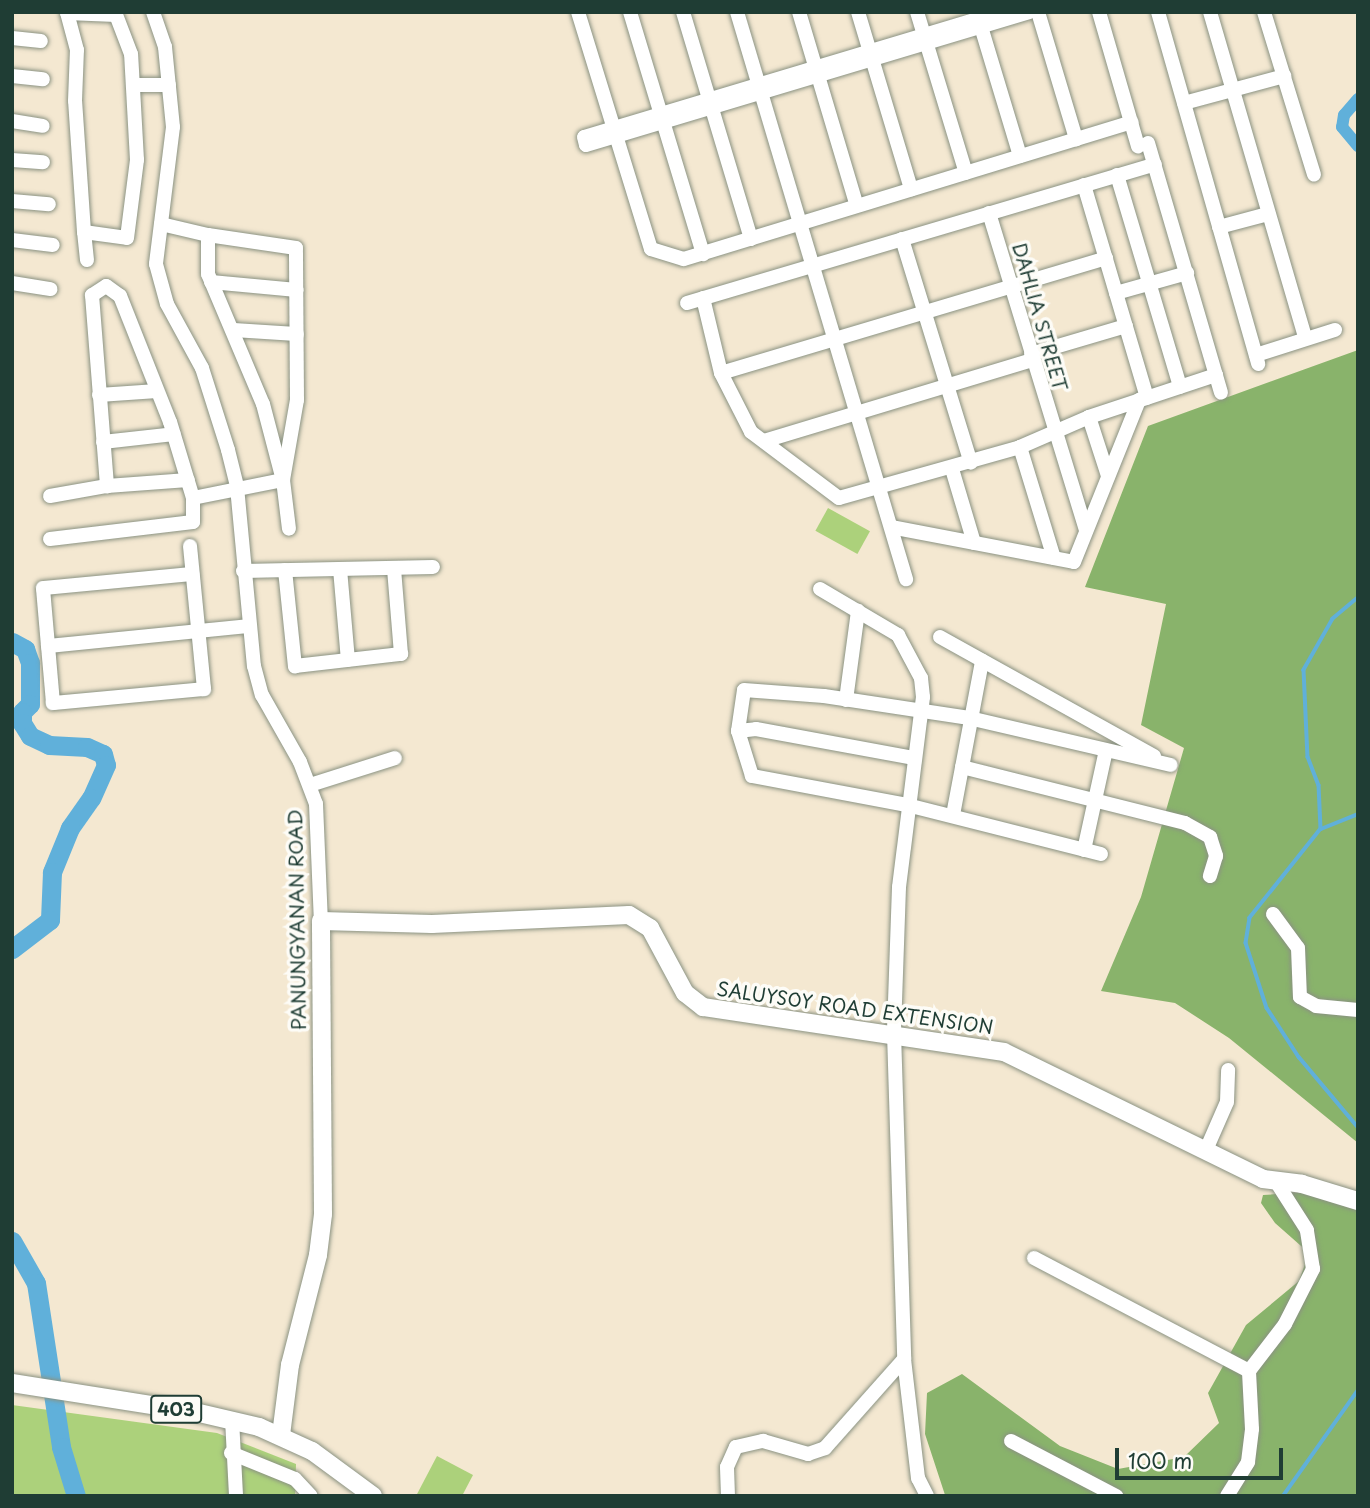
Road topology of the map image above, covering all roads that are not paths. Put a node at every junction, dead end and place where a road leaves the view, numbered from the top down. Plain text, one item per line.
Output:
1 (65, 12) edge
2 (153, 12) edge
3 (578, 12) edge
4 (631, 12) edge
5 (683, 12) edge
6 (737, 12) edge
7 (799, 12) edge
8 (858, 12) edge
9 (918, 12) edge
10 (1002, 12) edge
11 (1030, 12) edge
12 (1038, 12) edge
13 (1098, 12) edge
14 (1158, 12) edge
15 (1210, 12) edge
16 (1264, 12) edge
17 (116, 13) edge
18 (979, 19) edge
19 (12, 38) edge
20 (925, 39) junction
21 (41, 41) dead end
22 (871, 55) junction
23 (816, 72) junction
24 (12, 76) edge
25 (1283, 76) junction
26 (43, 79) dead end
27 (134, 85) junction
28 (169, 85) junction
29 (760, 89) junction
30 (1231, 90) junction
31 (710, 103) junction
32 (1184, 103) junction
33 (662, 118) junction
34 (12, 121) edge
35 (1131, 122) junction
36 (43, 126) dead end
37 (614, 132) junction
38 (1076, 139) junction
39 (1020, 156) junction
40 (12, 160) edge
41 (43, 162) dead end
42 (1155, 164) junction
43 (965, 173) junction
44 (1117, 175) junction
45 (1314, 175) dead end
46 (1084, 185) junction
47 (911, 190) junction
48 (12, 201) edge
49 (50, 204) dead end
50 (857, 206) junction
51 (989, 213) junction
52 (1268, 214) junction
53 (161, 224) junction
54 (800, 224) junction
55 (1219, 227) junction
56 (83, 232) junction
57 (208, 234) junction
58 (751, 239) junction
59 (902, 239) junction
60 (12, 240) edge
61 (53, 245) dead end
62 (703, 254) junction
63 (1106, 258) junction
64 (87, 260) dead end
65 (813, 265) junction
66 (1186, 274) junction
67 (211, 282) junction
68 (12, 283) edge
69 (1149, 284) junction
70 (1012, 288) junction
71 (51, 289) dead end
72 (297, 290) junction
73 (1116, 293) junction
74 (703, 298) junction
75 (687, 303) dead end
76 (925, 313) junction
77 (1126, 326) junction
78 (233, 330) junction
79 (1335, 330) dead end
80 (297, 334) junction
81 (1305, 337) junction
82 (834, 338) junction
83 (1032, 357) junction
84 (721, 373) junction
85 (1216, 375) junction
86 (947, 386) junction
87 (1180, 387) junction
88 (157, 391) junction
89 (1221, 393) dead end
90 (99, 395) junction
91 (1143, 399) junction
92 (856, 412) junction
93 (1089, 417) junction
94 (1054, 432) junction
95 (174, 434) junction
96 (764, 441) junction
97 (103, 442) junction
98 (1020, 447) junction
99 (971, 463) junction
100 (952, 469) junction
101 (1108, 476) junction
102 (188, 480) junction
103 (283, 480) junction
104 (107, 486) junction
105 (237, 487) junction
106 (880, 489) junction
107 (50, 496) dead end
108 (194, 498) junction
109 (891, 527) junction
110 (289, 529) dead end
111 (1086, 530) junction
112 (50, 539) dead end
113 (974, 543) junction
114 (190, 546) dead end
115 (1055, 558) junction
116 (433, 567) dead end
117 (394, 568) junction
118 (340, 569) junction
119 (285, 570) junction
120 (243, 571) junction
121 (192, 575) junction
122 (906, 579) dead end
123 (820, 589) dead end
124 (859, 611) junction
125 (248, 626) junction
126 (198, 631) junction
127 (940, 637) dead end
128 (48, 646) junction
129 (348, 660) junction
130 (982, 661) junction
131 (846, 700) junction
132 (921, 711) junction
133 (969, 719) junction
134 (738, 732) junction
135 (1106, 750) junction
136 (395, 758) dead end
137 (914, 758) junction
138 (962, 767) junction
139 (310, 785) junction
140 (1095, 798) junction
141 (907, 805) junction
142 (953, 815) junction
143 (1084, 850) junction
144 (1101, 854) dead end
145 (1210, 876) dead end
146 (1273, 914) dead end
147 (321, 921) junction
148 (1358, 1010) edge
149 (894, 1033) junction
150 (1228, 1070) dead end
151 (1206, 1150) junction
152 (1277, 1182) junction
153 (1358, 1201) edge
154 (1034, 1258) dead end
155 (904, 1359) junction
156 (1249, 1371) junction
157 (12, 1383) edge
158 (232, 1419) junction
159 (281, 1435) junction
160 (1011, 1441) dead end
161 (231, 1452) junction
162 (236, 1496) edge
163 (311, 1496) edge
164 (373, 1496) edge
165 (728, 1496) edge
166 (927, 1496) edge
167 (1116, 1496) edge
168 (1227, 1496) edge

1 - 17 street
1 - 56 street
2 - 28 street, PANUNGYANAN ROAD
3 - 37 street
4 - 33 street
5 - 31 street
6 - 29 street
7 - 23 street
8 - 22 street
9 - 20 street
10 - 18 street
11 - 18 street
12 - 38 street
13 - 35 street
14 - 32 street
15 - 30 street
16 - 25 street
17 - 27 street
18 - 20 street
18 - 39 street
19 - 21 street
20 - 22 street
20 - 43 street
22 - 23 street
22 - 47 street
23 - 29 street
23 - 50 street
24 - 26 street
25 - 30 street
25 - 45 street
27 - 28 street
27 - 56 street
28 - 53 street, PANUNGYANAN ROAD
29 - 31 street
29 - 54 street
30 - 32 street
30 - 52 street
31 - 33 street
31 - 58 street
32 - 55 street
33 - 37 street
33 - 62 street
34 - 36 street
35 - 38 street
35 - 42 street
37 - 62 street
38 - 39 street
39 - 43 street
40 - 41 street
42 - 44 street
42 - 66 street
43 - 47 street
44 - 46 street
44 - 69 street
46 - 51 street
46 - 63 street
47 - 50 street
48 - 49 street
50 - 54 street
51 - 59 street
51 - 70 street, DAHLIA STREET
52 - 55 street
52 - 81 street
53 - 57 street
53 - 105 street, PANUNGYANAN ROAD
54 - 58 street
54 - 65 street
55 - 81 street
56 - 64 street
57 - 67 street
57 - 72 street
58 - 62 street
59 - 65 street
59 - 76 street
60 - 61 street
63 - 70 street
63 - 73 street
65 - 74 street
65 - 82 street
66 - 69 street
66 - 85 street
67 - 72 street
67 - 78 street
68 - 71 street
69 - 73 street
69 - 87 street
70 - 76 street
70 - 83 street, DAHLIA STREET
72 - 80 street
73 - 77 street
74 - 75 street
74 - 84 street
76 - 82 street
76 - 86 street
77 - 83 street
77 - 91 street
78 - 80 street
78 - 103 street
79 - 81 street
80 - 103 street
82 - 84 street
82 - 92 street
83 - 86 street
83 - 94 street, DAHLIA STREET
84 - 96 street
85 - 87 street
85 - 89 street
86 - 92 street
86 - 99 street
87 - 91 street
88 - 90 street
88 - 90 street
88 - 95 street
90 - 97 street
91 - 93 street
91 - 101 street
92 - 96 street
92 - 106 street
93 - 94 street
93 - 101 street
94 - 98 street
94 - 111 street, DAHLIA STREET
95 - 97 street
95 - 102 street
96 - 106 street
97 - 104 street
98 - 99 street
98 - 115 street
99 - 100 street
100 - 106 street
100 - 113 street
101 - 111 street
102 - 104 street
102 - 108 street
103 - 105 street
103 - 110 street
104 - 107 street
105 - 108 street
105 - 120 street, PANUNGYANAN ROAD
106 - 109 street
108 - 112 street
109 - 113 street
109 - 122 street
111 - 115 street
113 - 115 street
114 - 121 street
116 - 117 street
117 - 118 street
117 - 129 street
118 - 119 street
118 - 129 street
119 - 120 street
119 - 129 street
120 - 125 street, PANUNGYANAN ROAD
121 - 126 street
121 - 128 street
123 - 124 street
124 - 131 street
124 - 132 street
125 - 126 street
125 - 139 street, PANUNGYANAN ROAD
126 - 128 street
126 - 128 street
127 - 130 street
130 - 133 street
130 - 135 street
131 - 132 street
131 - 134 street
132 - 133 street
132 - 137 street
133 - 135 street
133 - 138 street
134 - 137 street
134 - 141 street
135 - 140 street
136 - 139 street
137 - 141 street
138 - 140 street
138 - 142 street
139 - 147 street, PANUNGYANAN ROAD
140 - 143 street
140 - 145 street
141 - 142 street
141 - 149 street
142 - 143 street
143 - 144 street
146 - 148 street
147 - 149 main road, SALUYSOY ROAD EXTENSION
147 - 159 main road, PANUNGYANAN ROAD
149 - 151 main road, SALUYSOY ROAD EXTENSION
149 - 155 street
150 - 151 street
151 - 152 main road, SALUYSOY ROAD EXTENSION
152 - 153 main road, SALUYSOY ROAD EXTENSION
152 - 156 street
154 - 156 street
155 - 165 street
155 - 166 street
156 - 168 street
157 - 158 main road, 403
158 - 159 main road, 403
158 - 161 street
159 - 164 main road, 403
160 - 167 street
161 - 162 street
161 - 163 street

